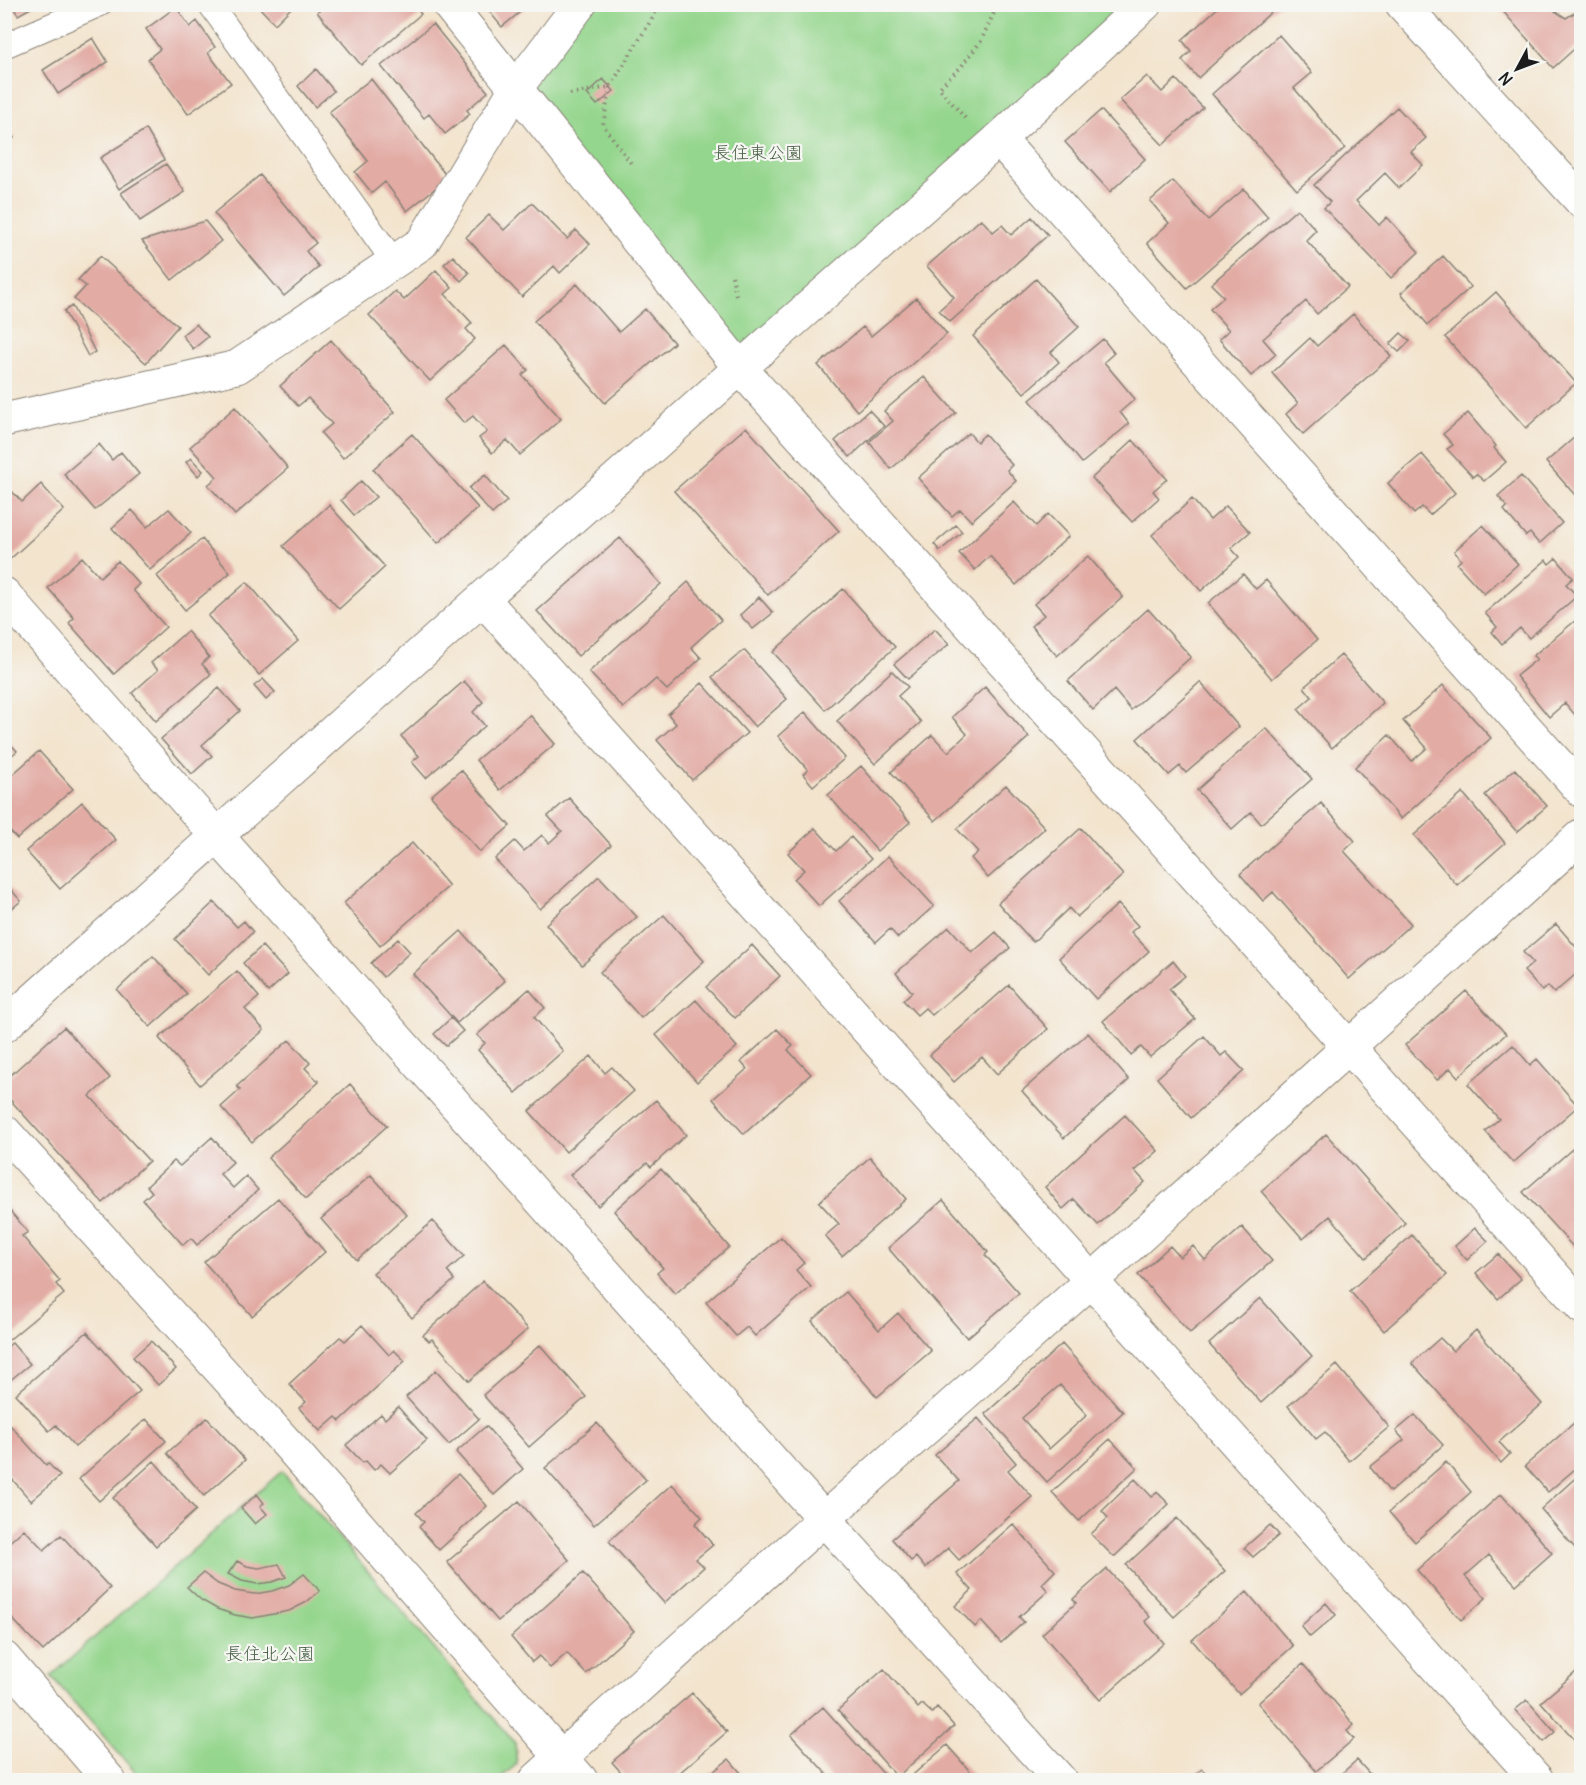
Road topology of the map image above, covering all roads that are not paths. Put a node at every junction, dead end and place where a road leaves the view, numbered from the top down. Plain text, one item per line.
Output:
1 (100, 4) edge
2 (210, 4) edge
3 (448, 4) edge
4 (580, 4) edge
5 (1145, 4) edge
6 (1402, 4) edge
7 (4, 46) edge
8 (516, 88) junction
9 (999, 139) junction
10 (1581, 202) edge
11 (394, 262) junction
12 (740, 368) junction
13 (4, 420) edge
14 (4, 594) edge
15 (483, 599) junction
16 (1581, 791) edge
17 (1581, 835) edge
18 (217, 836) junction
19 (4, 1026) edge
20 (1349, 1047) junction
21 (4, 1131) edge
22 (1091, 1281) junction
23 (1581, 1307) edge
24 (824, 1520) junction
25 (4, 1658) edge
26 (571, 1769) edge
27 (109, 1780) edge
28 (536, 1780) edge
29 (1060, 1780) edge
30 (1537, 1780) edge

1 - 7 lane
2 - 11 lane
3 - 8 street
4 - 8 street
5 - 9 street
6 - 10 street
8 - 11 street
8 - 12 street
9 - 12 street
9 - 16 street
11 - 13 street
12 - 15 street
12 - 20 street
14 - 18 street
15 - 18 street
15 - 22 street
17 - 20 street
18 - 19 street
18 - 24 street
20 - 22 street
20 - 23 street
21 - 26 street
22 - 24 street
22 - 30 street
24 - 26 street
24 - 29 street
25 - 27 street
26 - 28 street

